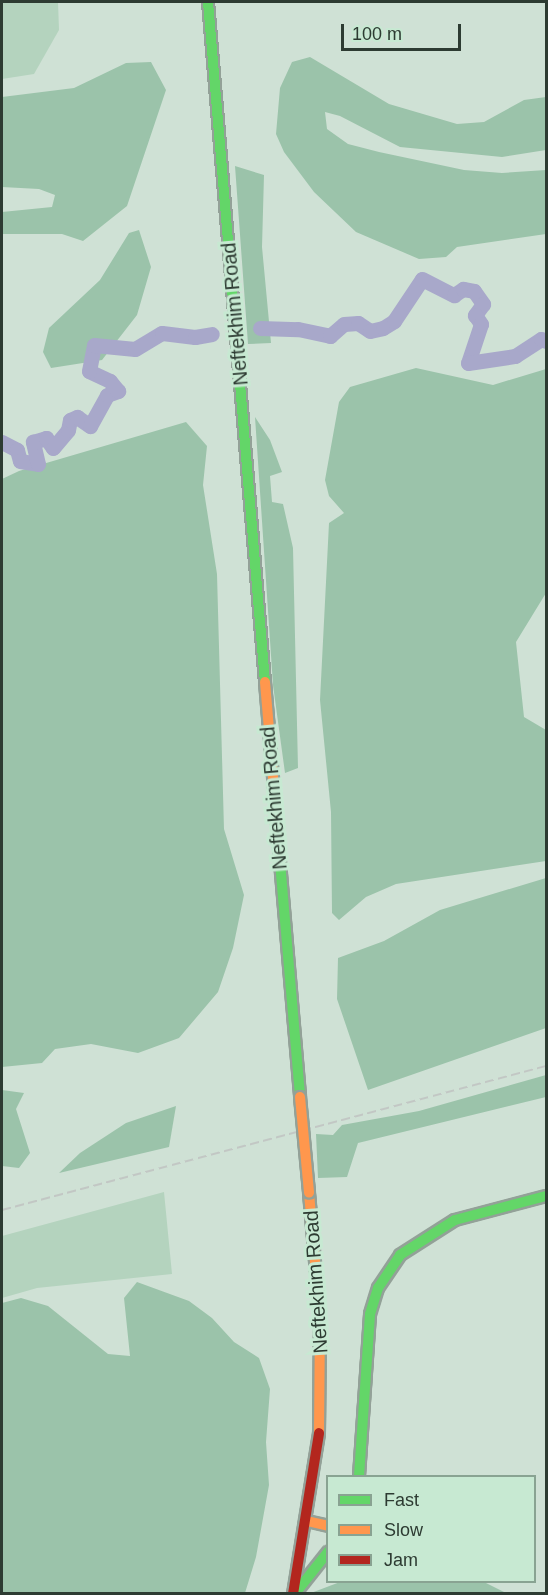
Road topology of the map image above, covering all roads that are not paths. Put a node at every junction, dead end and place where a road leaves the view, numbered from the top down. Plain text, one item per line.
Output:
1 (208, 2) edge
2 (546, 1196) edge
3 (359, 1475) edge
4 (307, 1521) junction
5 (326, 1527) edge
6 (326, 1553) edge
7 (294, 1593) edge

1 - 4 main road, Neftekhim Road, bridge
2 - 3 main road
4 - 5 main road
4 - 7 main road, Neftekhim Road
6 - 7 main road

